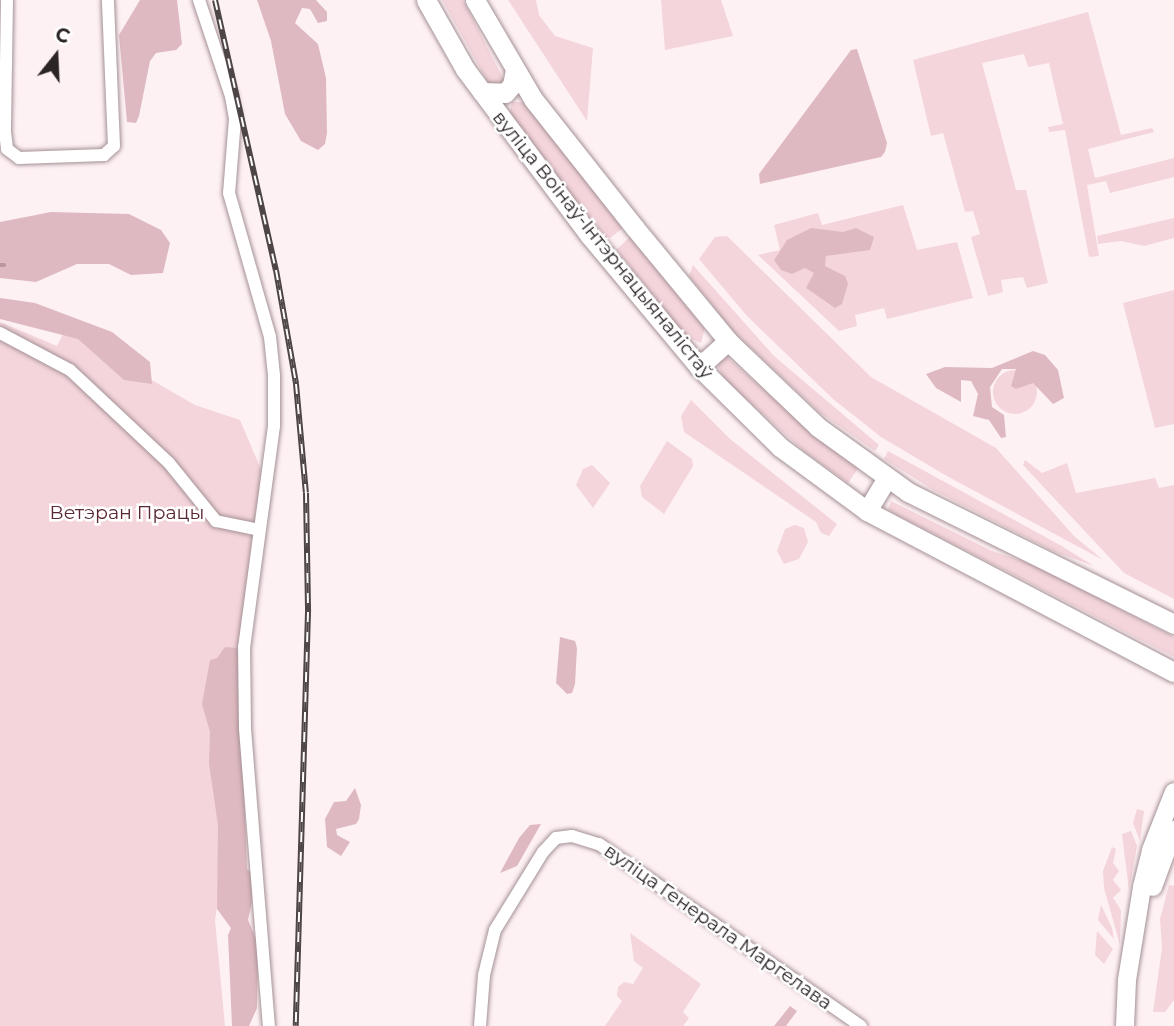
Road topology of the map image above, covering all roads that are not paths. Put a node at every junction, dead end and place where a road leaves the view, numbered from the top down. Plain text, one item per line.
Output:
1 (7, 0) edge
2 (108, 0) edge
3 (199, 0) edge
4 (426, 0) edge
5 (475, 0) edge
6 (514, 70) junction
7 (482, 92) junction
8 (533, 99) junction
9 (502, 121) junction
10 (0, 333) edge
11 (728, 341) junction
12 (699, 368) junction
13 (887, 478) junction
14 (867, 511) junction
15 (259, 530) junction
16 (1174, 624) edge
17 (1174, 672) edge
18 (1174, 793) edge
19 (1174, 830) edge
20 (269, 1026) edge
21 (480, 1026) edge
22 (861, 1026) edge
23 (1125, 1026) edge
24 (1137, 1026) edge

1 - 2 street
3 - 15 street
4 - 7 main road, вуліца Воінаў-Інтэрнацыяналістаў
5 - 6 main road, вуліца Воінаў-Інтэрнацыяналістаў
6 - 7 main road
6 - 8 main road, вуліца Воінаў-Інтэрнацыяналістаў
7 - 9 main road, вуліца Воінаў-Інтэрнацыяналістаў
8 - 9 main road
8 - 11 main road, вуліца Воінаў-Інтэрнацыяналістаў
9 - 12 main road, вуліца Воінаў-Інтэрнацыяналістаў
10 - 15 street
11 - 12 main road
11 - 13 main road, вуліца Воінаў-Інтэрнацыяналістаў
12 - 14 main road, вуліца Воінаў-Інтэрнацыяналістаў
13 - 14 main road
13 - 16 main road, вуліца Воінаў-Інтэрнацыяналістаў
14 - 17 main road, вуліца Воінаў-Інтэрнацыяналістаў
15 - 20 street
18 - 23 main road
19 - 24 main road
21 - 22 street, вуліца Генерала Маргелава

